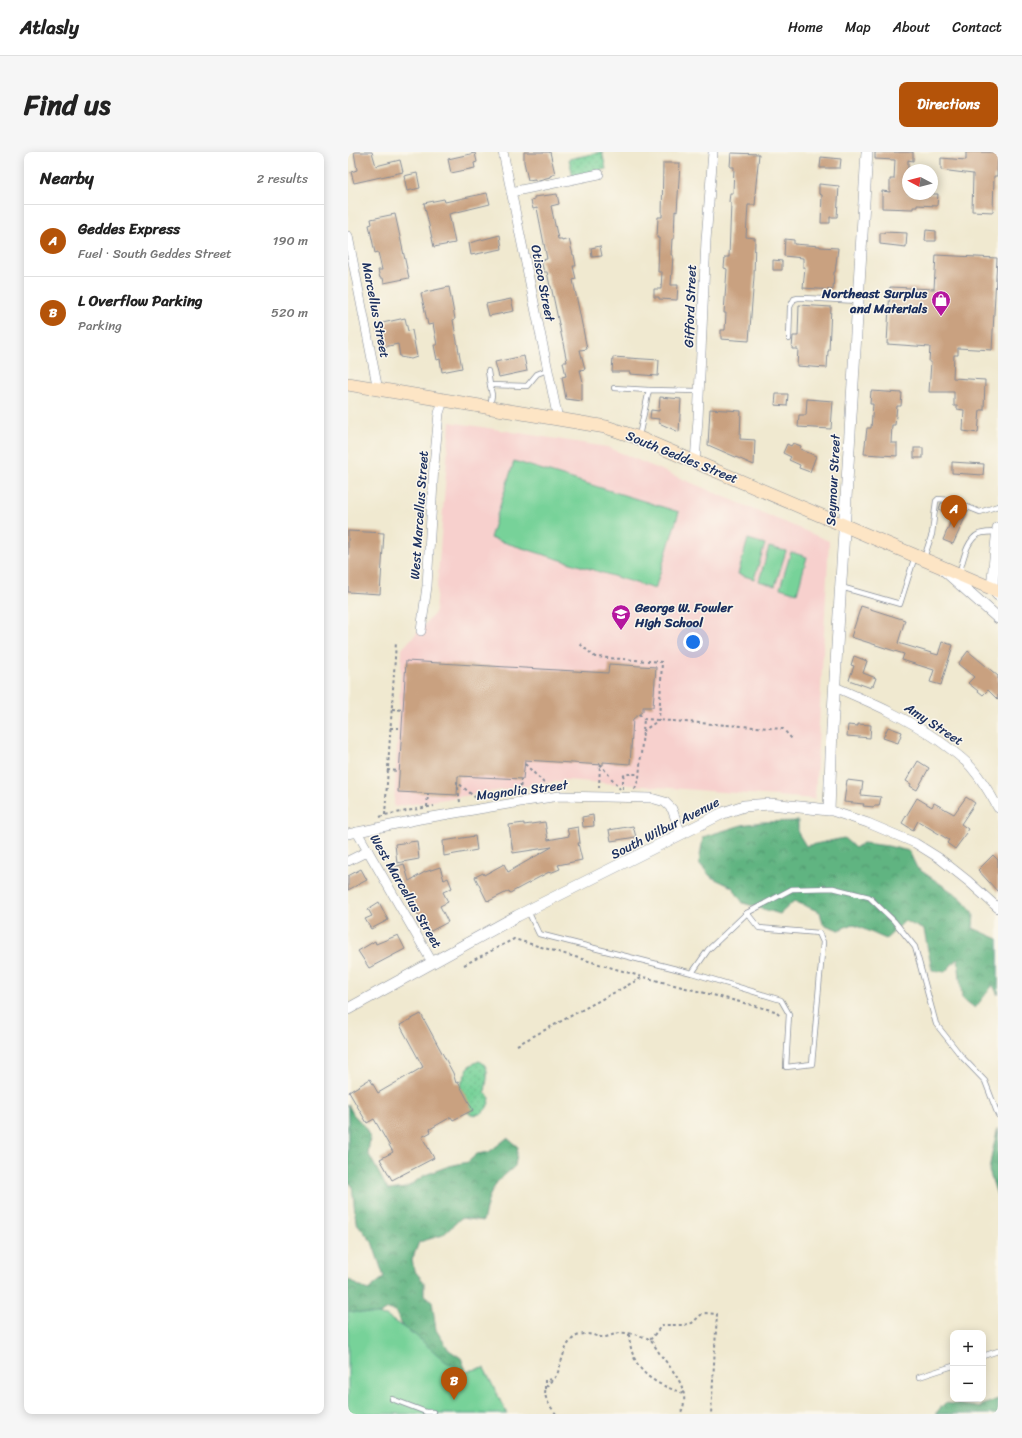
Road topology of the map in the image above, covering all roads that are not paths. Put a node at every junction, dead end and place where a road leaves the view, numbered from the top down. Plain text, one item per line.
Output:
1 (503, 152) edge
2 (713, 152) edge
3 (868, 152) edge
4 (599, 174) dead end
5 (511, 192) junction
6 (348, 236) edge
7 (858, 301) junction
8 (789, 339) dead end
9 (547, 370) junction
10 (488, 371) dead end
11 (348, 384) edge
12 (490, 385) junction
13 (614, 388) dead end
14 (378, 390) junction
15 (650, 390) junction
16 (699, 391) junction
17 (443, 401) junction
18 (490, 408) junction
19 (558, 419) junction
20 (639, 438) junction
21 (695, 462) junction
22 (998, 506) edge
23 (845, 525) junction
24 (998, 528) edge
25 (998, 532) edge
26 (919, 558) junction
27 (942, 568) junction
28 (959, 575) junction
29 (841, 587) junction
30 (996, 592) edge
31 (998, 618) edge
32 (421, 631) dead end
33 (835, 687) junction
34 (998, 808) edge
35 (829, 810) junction
36 (358, 832) junction
37 (348, 834) edge
38 (680, 834) junction
39 (368, 851) junction
40 (348, 861) edge
41 (998, 908) edge
42 (528, 911) junction
43 (747, 913) junction
44 (432, 962) junction
45 (692, 973) junction
46 (348, 1009) edge
47 (998, 1115) edge
48 (998, 1351) edge
49 (986, 1355) edge
50 (950, 1367) edge
51 (919, 1377) dead end
52 (392, 1399) dead end
53 (433, 1412) dead end

1 - 5 street, Otisco Street
2 - 16 street, Gifford Street
3 - 7 street, Seymour Street
4 - 5 street
5 - 9 street, Otisco Street
6 - 14 street, Marcellus Street
7 - 8 lane
7 - 23 street, Seymour Street
9 - 12 lane
9 - 19 street, Otisco Street
10 - 12 lane
11 - 14 main road, South Geddes Street
12 - 18 lane
13 - 15 lane
14 - 17 main road, South Geddes Street
15 - 16 lane
15 - 20 lane
16 - 21 street, Gifford Street
17 - 18 main road, South Geddes Street
17 - 32 street, West Marcellus Street
18 - 19 main road, South Geddes Street
19 - 20 main road, South Geddes Street
20 - 21 main road, South Geddes Street
21 - 23 main road, South Geddes Street
22 - 26 lane
23 - 26 main road, South Geddes Street
23 - 29 street, Seymour Street
24 - 25 street
25 - 28 lane
25 - 30 street
26 - 27 main road, South Geddes Street
26 - 29 lane
27 - 28 main road, South Geddes Street
27 - 31 street
28 - 30 main road, South Geddes Street
29 - 33 street, Seymour Street
33 - 34 street, Amy Street
33 - 35 street, Seymour Street
35 - 38 street, South Wilbur Avenue
35 - 41 street, South Wilbur Avenue
36 - 37 street, Magnolia Street
36 - 38 street, Magnolia Street
36 - 39 street, West Marcellus Street
38 - 42 street, South Wilbur Avenue
39 - 40 street
39 - 44 street, West Marcellus Street
42 - 44 street, South Wilbur Avenue
42 - 45 lane
43 - 45 lane
43 - 45 lane
43 - 47 lane
44 - 46 street, South Wilbur Avenue
48 - 49 lane
50 - 51 lane
52 - 53 lane

